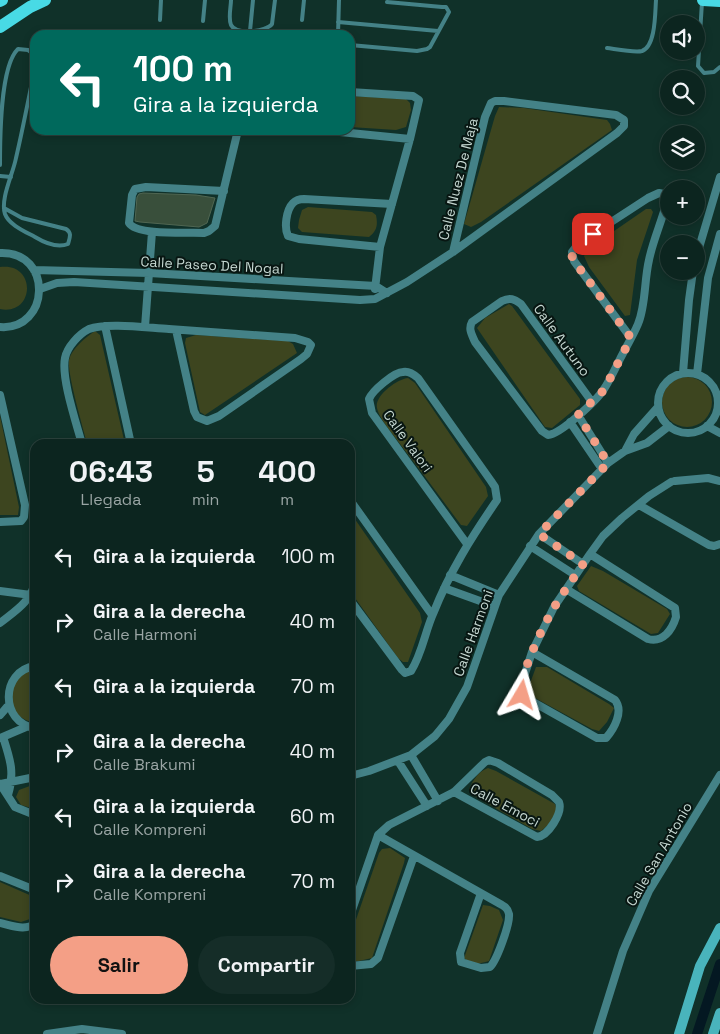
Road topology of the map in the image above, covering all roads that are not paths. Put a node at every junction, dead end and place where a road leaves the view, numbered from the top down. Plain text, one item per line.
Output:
1 (45, 0) edge
2 (161, 0) edge
3 (205, 0) edge
4 (231, 0) edge
5 (253, 0) edge
6 (275, 0) edge
7 (304, 0) edge
8 (339, 0) edge
9 (656, 0) edge
10 (703, 0) edge
11 (720, 1) edge
12 (387, 2) dead end
13 (160, 20) dead end
14 (302, 20) dead end
15 (203, 21) dead end
16 (338, 22) junction
17 (0, 27) edge
18 (250, 30) junction
19 (338, 30) edge
20 (438, 32) junction
21 (355, 45) edge
22 (607, 48) dead end
23 (30, 51) edge
24 (720, 67) edge
25 (30, 92) edge
26 (355, 92) edge
27 (625, 123) joint
28 (355, 134) edge
29 (237, 135) edge
30 (410, 139) junction
31 (0, 164) edge
32 (0, 176) edge
33 (11, 177) junction
34 (720, 177) edge
35 (224, 191) junction
36 (392, 204) junction
37 (4, 208) junction
38 (152, 232) junction
39 (720, 234) edge
40 (703, 235) edge
41 (380, 247) junction
42 (453, 252) junction
43 (0, 253) edge
44 (34, 270) junction
45 (149, 273) junction
46 (692, 280) edge
47 (376, 286) junction
48 (148, 287) junction
49 (40, 289) junction
50 (387, 293) junction
51 (375, 299) junction
52 (0, 326) edge
53 (105, 326) junction
54 (145, 327) junction
55 (176, 330) junction
56 (631, 338) junction
57 (683, 373) junction
58 (697, 374) junction
59 (0, 395) edge
60 (592, 402) junction
61 (658, 407) junction
62 (718, 411) edge
63 (578, 415) junction
64 (570, 422) junction
65 (669, 426) junction
66 (707, 426) junction
67 (720, 433) edge
68 (81, 439) edge
69 (130, 439) edge
70 (625, 451) junction
71 (608, 463) junction
72 (602, 469) junction
73 (719, 479) edge
74 (639, 505) junction
75 (355, 507) edge
76 (0, 522) edge
77 (539, 534) junction
78 (467, 544) junction
79 (720, 544) edge
80 (530, 546) junction
81 (590, 554) junction
82 (583, 564) junction
83 (450, 575) junction
84 (575, 575) junction
85 (444, 588) junction
86 (566, 588) junction
87 (0, 591) edge
88 (30, 595) edge
89 (499, 595) junction
90 (30, 596) edge
91 (494, 606) junction
92 (355, 607) edge
93 (432, 615) junction
94 (0, 623) edge
95 (532, 652) junction
96 (30, 668) edge
97 (7, 708) junction
98 (0, 715) edge
99 (26, 727) junction
100 (30, 727) edge
101 (2, 737) edge
102 (411, 755) junction
103 (398, 761) junction
104 (355, 774) edge
105 (720, 774) edge
106 (30, 778) edge
107 (12, 782) junction
108 (0, 784) edge
109 (454, 792) junction
110 (8, 796) junction
111 (438, 801) junction
112 (427, 806) junction
113 (30, 813) edge
114 (378, 835) junction
115 (414, 856) junction
116 (0, 876) edge
117 (30, 888) edge
118 (481, 893) junction
119 (355, 902) edge
120 (0, 923) edge
121 (30, 926) edge
122 (720, 928) edge
123 (355, 966) edge
124 (720, 1013) edge
125 (118, 1033) edge
126 (47, 1034) edge
127 (597, 1034) edge
128 (679, 1034) edge
129 (713, 1034) edge

1 - 17 main road
2 - 13 lane
3 - 15 lane
4 - 18 lane
5 - 18 lane
6 - 18 lane
7 - 14 lane
8 - 16 lane
9 - 22 lane
10 - 11 main road
10 - 24 lane
12 - 20 lane
16 - 19 lane
16 - 20 lane
20 - 21 lane
23 - 31 lane
25 - 33 lane
26 - 30 street
27 - 42 street, Calle Paseo Del Nogal
27 - 42 street, Calle Nuez De Maja
28 - 30 street
29 - 35 street
30 - 36 street
32 - 33 lane
33 - 37 lane
34 - 40 street
35 - 38 street
35 - 38 street
36 - 41 street
36 - 41 street
37 - 37 lane
38 - 45 street
39 - 58 street
41 - 47 street
42 - 50 street, Calle Paseo Del Nogal
43 - 44 street
44 - 45 street, Calle Paseo Del Nogal
44 - 49 street
45 - 47 street, Calle Paseo Del Nogal
45 - 48 street
46 - 57 street
47 - 50 street, Calle Paseo Del Nogal
47 - 51 street
48 - 49 street, Calle Paseo Del Nogal
48 - 51 street, Calle Paseo Del Nogal
48 - 54 street
49 - 52 street
50 - 51 street, Calle Paseo Del Nogal
53 - 54 street
53 - 68 street
53 - 69 street
54 - 55 street
55 - 55 street
56 - 56 street
56 - 60 street
57 - 58 street
57 - 61 street
58 - 62 street
59 - 76 street
60 - 63 street
60 - 64 street, Calle Autuno
61 - 65 street
61 - 70 street, Calle Harmoni
62 - 66 street
63 - 64 street
63 - 71 street
64 - 72 street
65 - 66 street
65 - 70 street, Calle Harmoni
66 - 67 street
70 - 71 street, Calle Harmoni
71 - 72 street, Calle Harmoni
72 - 77 street, Calle Harmoni
73 - 74 street
74 - 79 street
74 - 81 street
75 - 93 street
77 - 80 street, Calle Harmoni
77 - 82 street
78 - 78 street, Calle Valori
78 - 83 street
80 - 84 street
80 - 89 street, Calle Harmoni
81 - 82 street
81 - 86 street
82 - 84 street
83 - 85 street
83 - 89 street
84 - 86 street
85 - 91 street
85 - 93 street
86 - 95 street
87 - 88 street
89 - 91 street, Calle Harmoni
90 - 94 street
91 - 102 street, Calle Harmoni
92 - 93 street
95 - 95 street
96 - 97 street
97 - 98 street
97 - 99 street
99 - 100 street
99 - 101 street
101 - 107 street
102 - 103 street, Calle Harmoni
102 - 111 street
103 - 104 street, Calle Harmoni
103 - 112 street
105 - 127 street, Calle San Antonio
106 - 107 street
107 - 108 street
107 - 110 street
108 - 110 street
109 - 109 street, Calle Emoci
109 - 111 street
110 - 113 street
111 - 112 street
112 - 114 street
114 - 115 street
114 - 119 street
115 - 118 street
115 - 123 street
116 - 117 street
118 - 118 street
120 - 121 street
122 - 128 main road
124 - 129 main road
125 - 126 street

